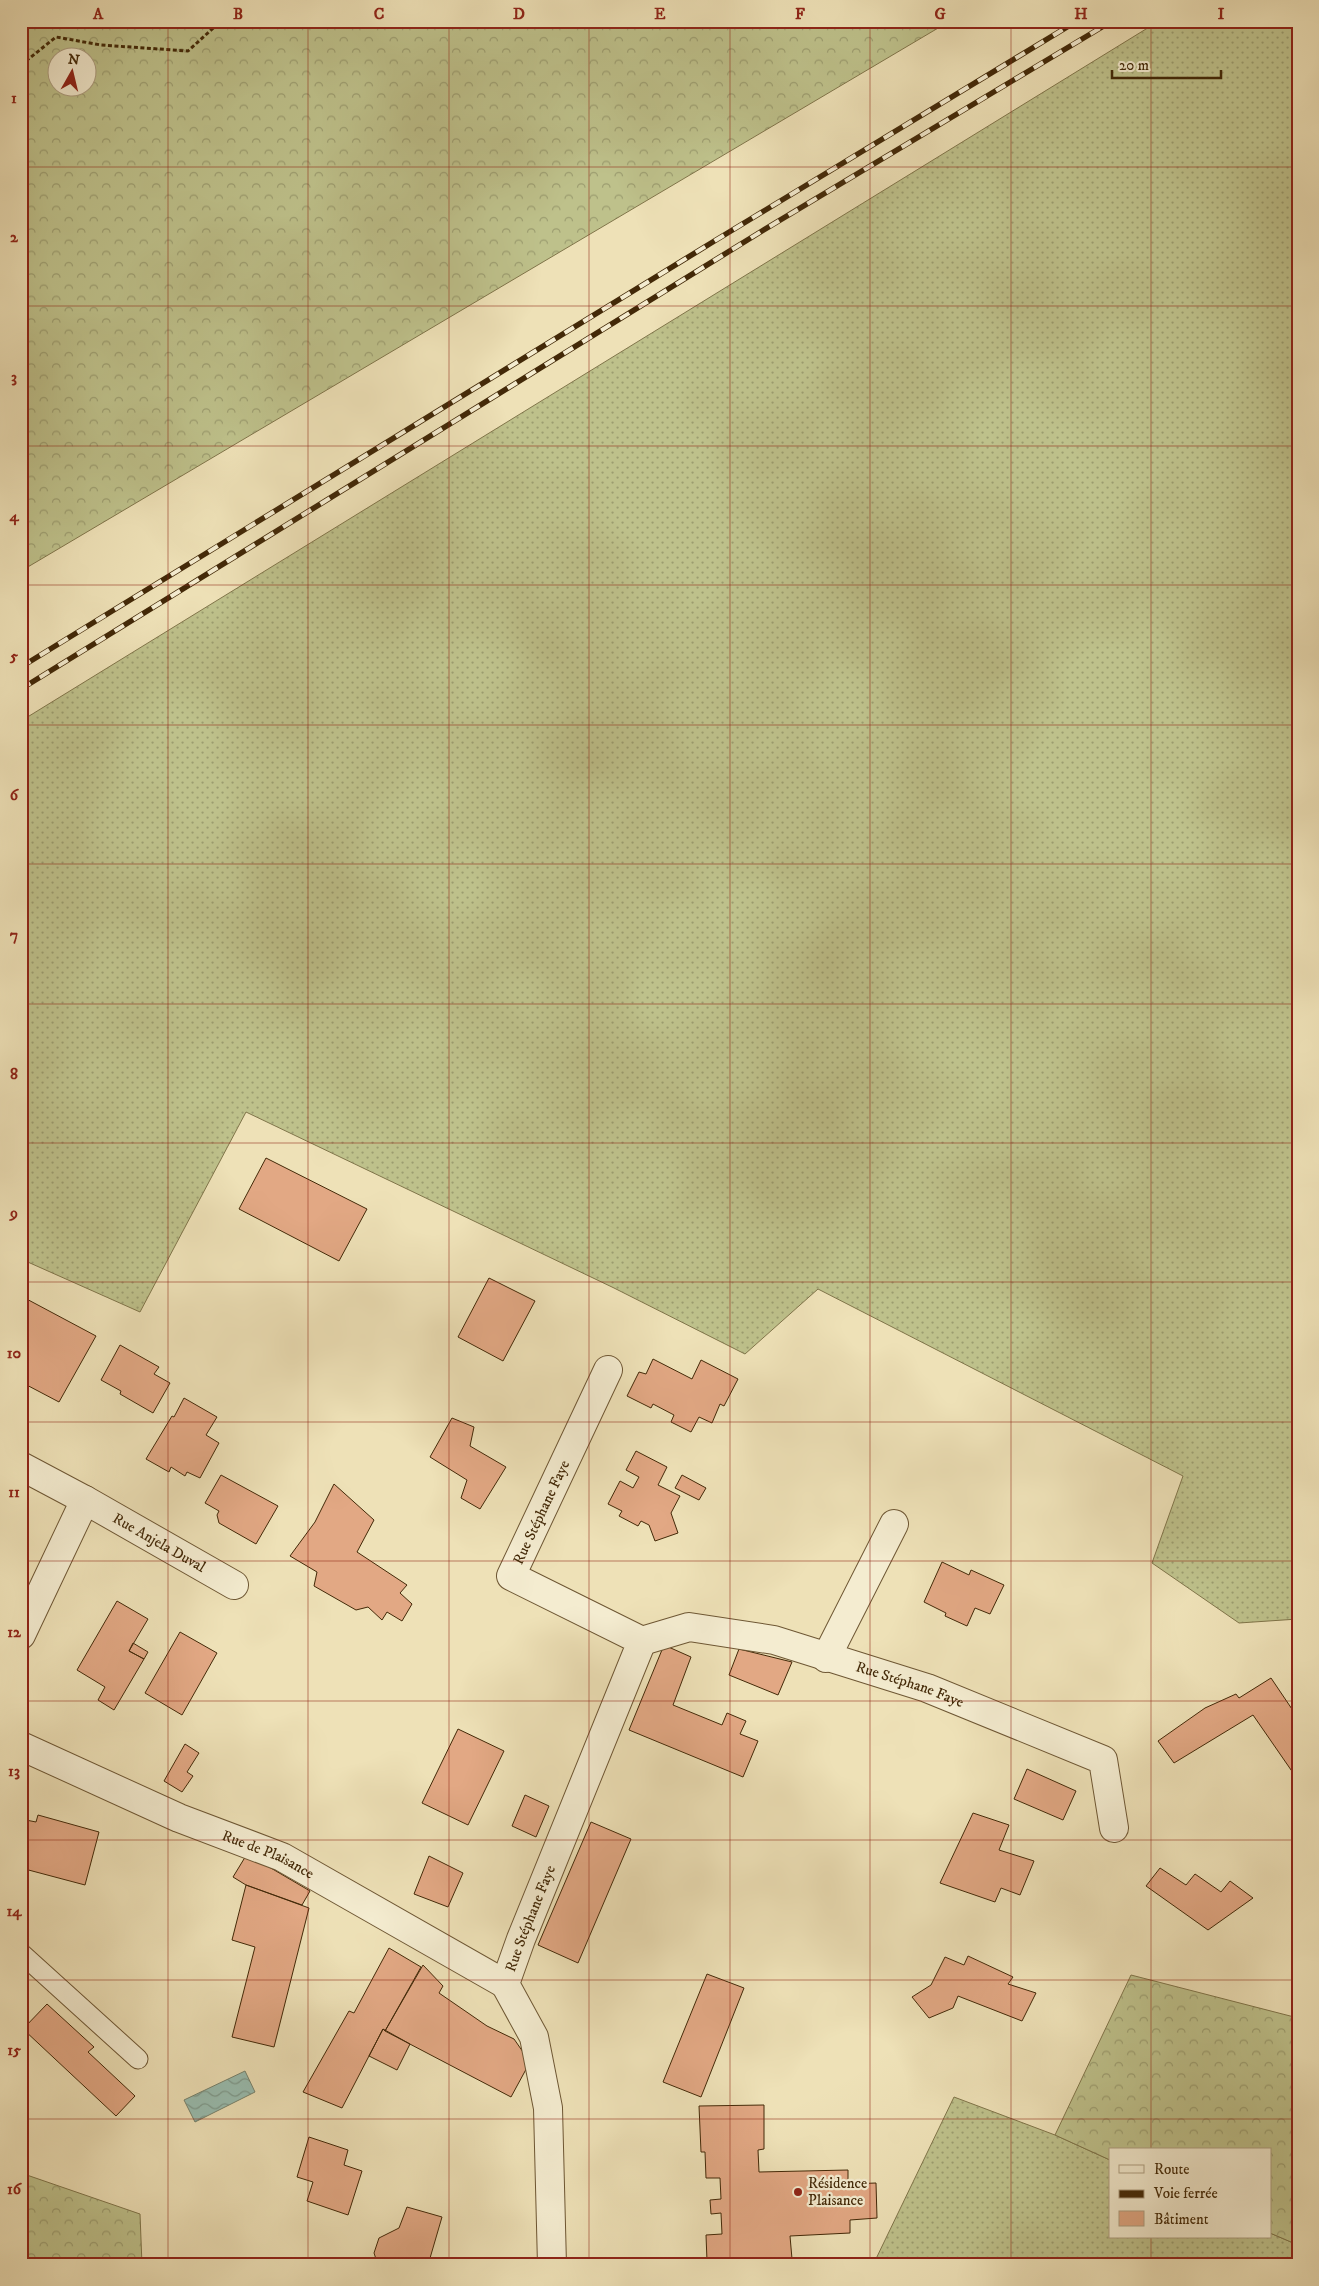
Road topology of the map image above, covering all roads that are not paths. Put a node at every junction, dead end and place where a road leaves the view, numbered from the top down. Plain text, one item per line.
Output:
1 (608, 1370) dead end
2 (21, 1466) edge
3 (85, 1500) junction
4 (894, 1524) dead end
5 (234, 1585) dead end
6 (21, 1635) edge
7 (642, 1641) junction
8 (826, 1658) junction
9 (21, 1746) edge
10 (1114, 1828) dead end
11 (21, 1953) edge
12 (505, 1984) junction
13 (138, 2059) dead end
14 (552, 2265) edge

1 - 7 street, Rue Stéphane Faye
2 - 3 street, Rue Anjela Duval
3 - 5 street, Rue Anjela Duval
3 - 6 street
4 - 8 street
7 - 8 street, Rue Stéphane Faye
7 - 12 street, Rue Stéphane Faye
8 - 10 street, Rue Stéphane Faye
9 - 12 street, Rue de Plaisance
11 - 13 lane
12 - 14 street, Rue Stéphane Faye

